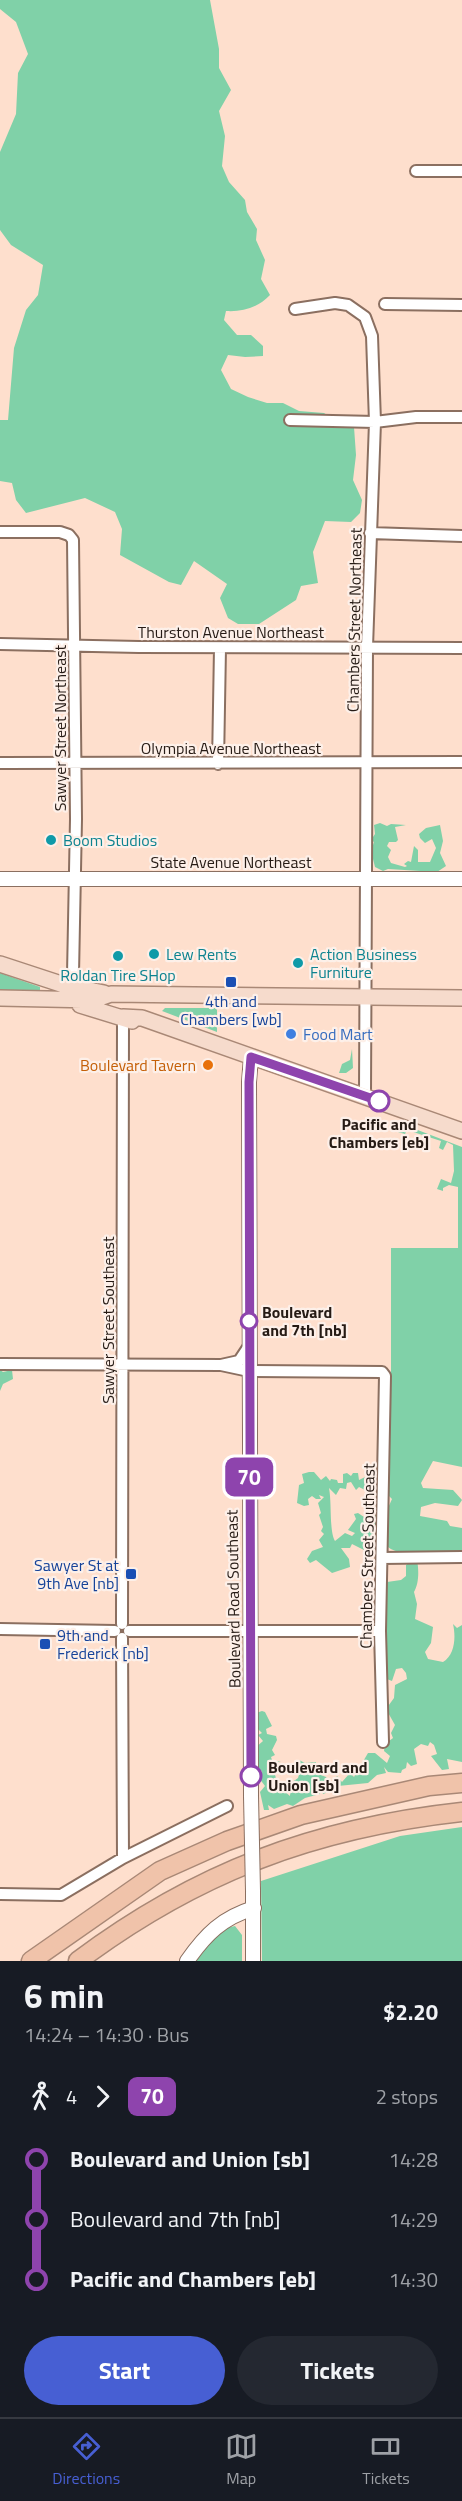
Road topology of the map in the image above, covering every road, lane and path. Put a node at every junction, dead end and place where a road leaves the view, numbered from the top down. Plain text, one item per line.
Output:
1 (416, 171) dead end
2 (462, 171) edge
3 (385, 304) dead end
4 (462, 305) edge
5 (295, 309) dead end
6 (462, 417) edge
7 (290, 420) dead end
8 (375, 422) junction
9 (0, 532) edge
10 (370, 533) junction
11 (462, 536) edge
12 (0, 644) edge
13 (75, 645) junction
14 (367, 647) junction
15 (220, 648) junction
16 (462, 648) edge
17 (367, 762) junction
18 (462, 762) edge
19 (0, 763) edge
20 (75, 763) junction
21 (218, 764) junction
22 (0, 879) edge
23 (74, 879) junction
24 (364, 879) junction
25 (462, 879) edge
26 (0, 964) edge
27 (60, 992) junction
28 (111, 994) junction
29 (0, 997) edge
30 (462, 998) edge
31 (366, 999) junction
32 (123, 1017) junction
33 (183, 1033) junction
34 (251, 1057) junction
35 (365, 1095) junction
36 (462, 1131) edge
37 (249, 1347) junction
38 (0, 1364) edge
39 (124, 1365) junction
40 (221, 1365) junction
41 (249, 1371) junction
42 (462, 1557) edge
43 (382, 1558) junction
44 (0, 1629) edge
45 (122, 1631) junction
46 (250, 1632) junction
47 (380, 1632) junction
48 (383, 1742) dead end
49 (462, 1783) edge
50 (227, 1806) dead end
51 (462, 1812) edge
52 (123, 1858) junction
53 (0, 1894) edge
54 (254, 1908) junction
55 (31, 1961) edge
56 (78, 1961) edge
57 (187, 1961) edge
58 (254, 1961) edge

1 - 2 street
3 - 4 street
5 - 8 street, Chambers Street Northeast
6 - 8 street
7 - 8 street
8 - 10 street, Chambers Street Northeast
9 - 13 street, Sawyer Street Northeast
10 - 11 street
10 - 14 street, Chambers Street Northeast
12 - 13 street, Thurston Avenue Northeast
13 - 15 street, Thurston Avenue Northeast
13 - 20 street, Sawyer Street Northeast
14 - 15 street, Thurston Avenue Northeast
14 - 16 street, Thurston Avenue Northeast
14 - 17 street, Chambers Street Northeast
15 - 21 street
17 - 18 street, Olympia Avenue Northeast
17 - 21 street, Olympia Avenue Northeast
17 - 24 street, Chambers Street Northeast
19 - 20 street, Olympia Avenue Northeast
20 - 21 street, Olympia Avenue Northeast
20 - 23 street, Sawyer Street Northeast
22 - 23 street, State Avenue Northeast
23 - 24 street, State Avenue Northeast
23 - 27 street, Sawyer Street Northeast
24 - 25 street, State Avenue Northeast
24 - 31 street, Chambers Street Northeast
26 - 27 main road
27 - 28 main road
27 - 29 main road
27 - 32 main road
28 - 31 main road
28 - 33 main road
30 - 31 main road
31 - 35 street
32 - 33 main road
32 - 39 street, Sawyer Street Southeast
33 - 34 main road
34 - 35 main road
34 - 37 street, Boulevard Road Southeast
35 - 36 main road
37 - 40 street
37 - 41 street, Boulevard Road Southeast
38 - 39 street
39 - 40 street
39 - 45 street, Sawyer Street Southeast
40 - 41 street
41 - 43 street, Chambers Street Southeast
41 - 46 street, Boulevard Road Southeast
42 - 43 street
43 - 47 street, Chambers Street Southeast
44 - 45 street
45 - 46 street
45 - 52 street, Sawyer Street Southeast
46 - 47 street
46 - 54 street, Boulevard Road Southeast, bridge
47 - 48 street, Chambers Street Southeast
49 - 55 highway
50 - 52 street
51 - 56 highway
52 - 53 street
54 - 57 street
54 - 58 street, Boulevard Road Southeast

